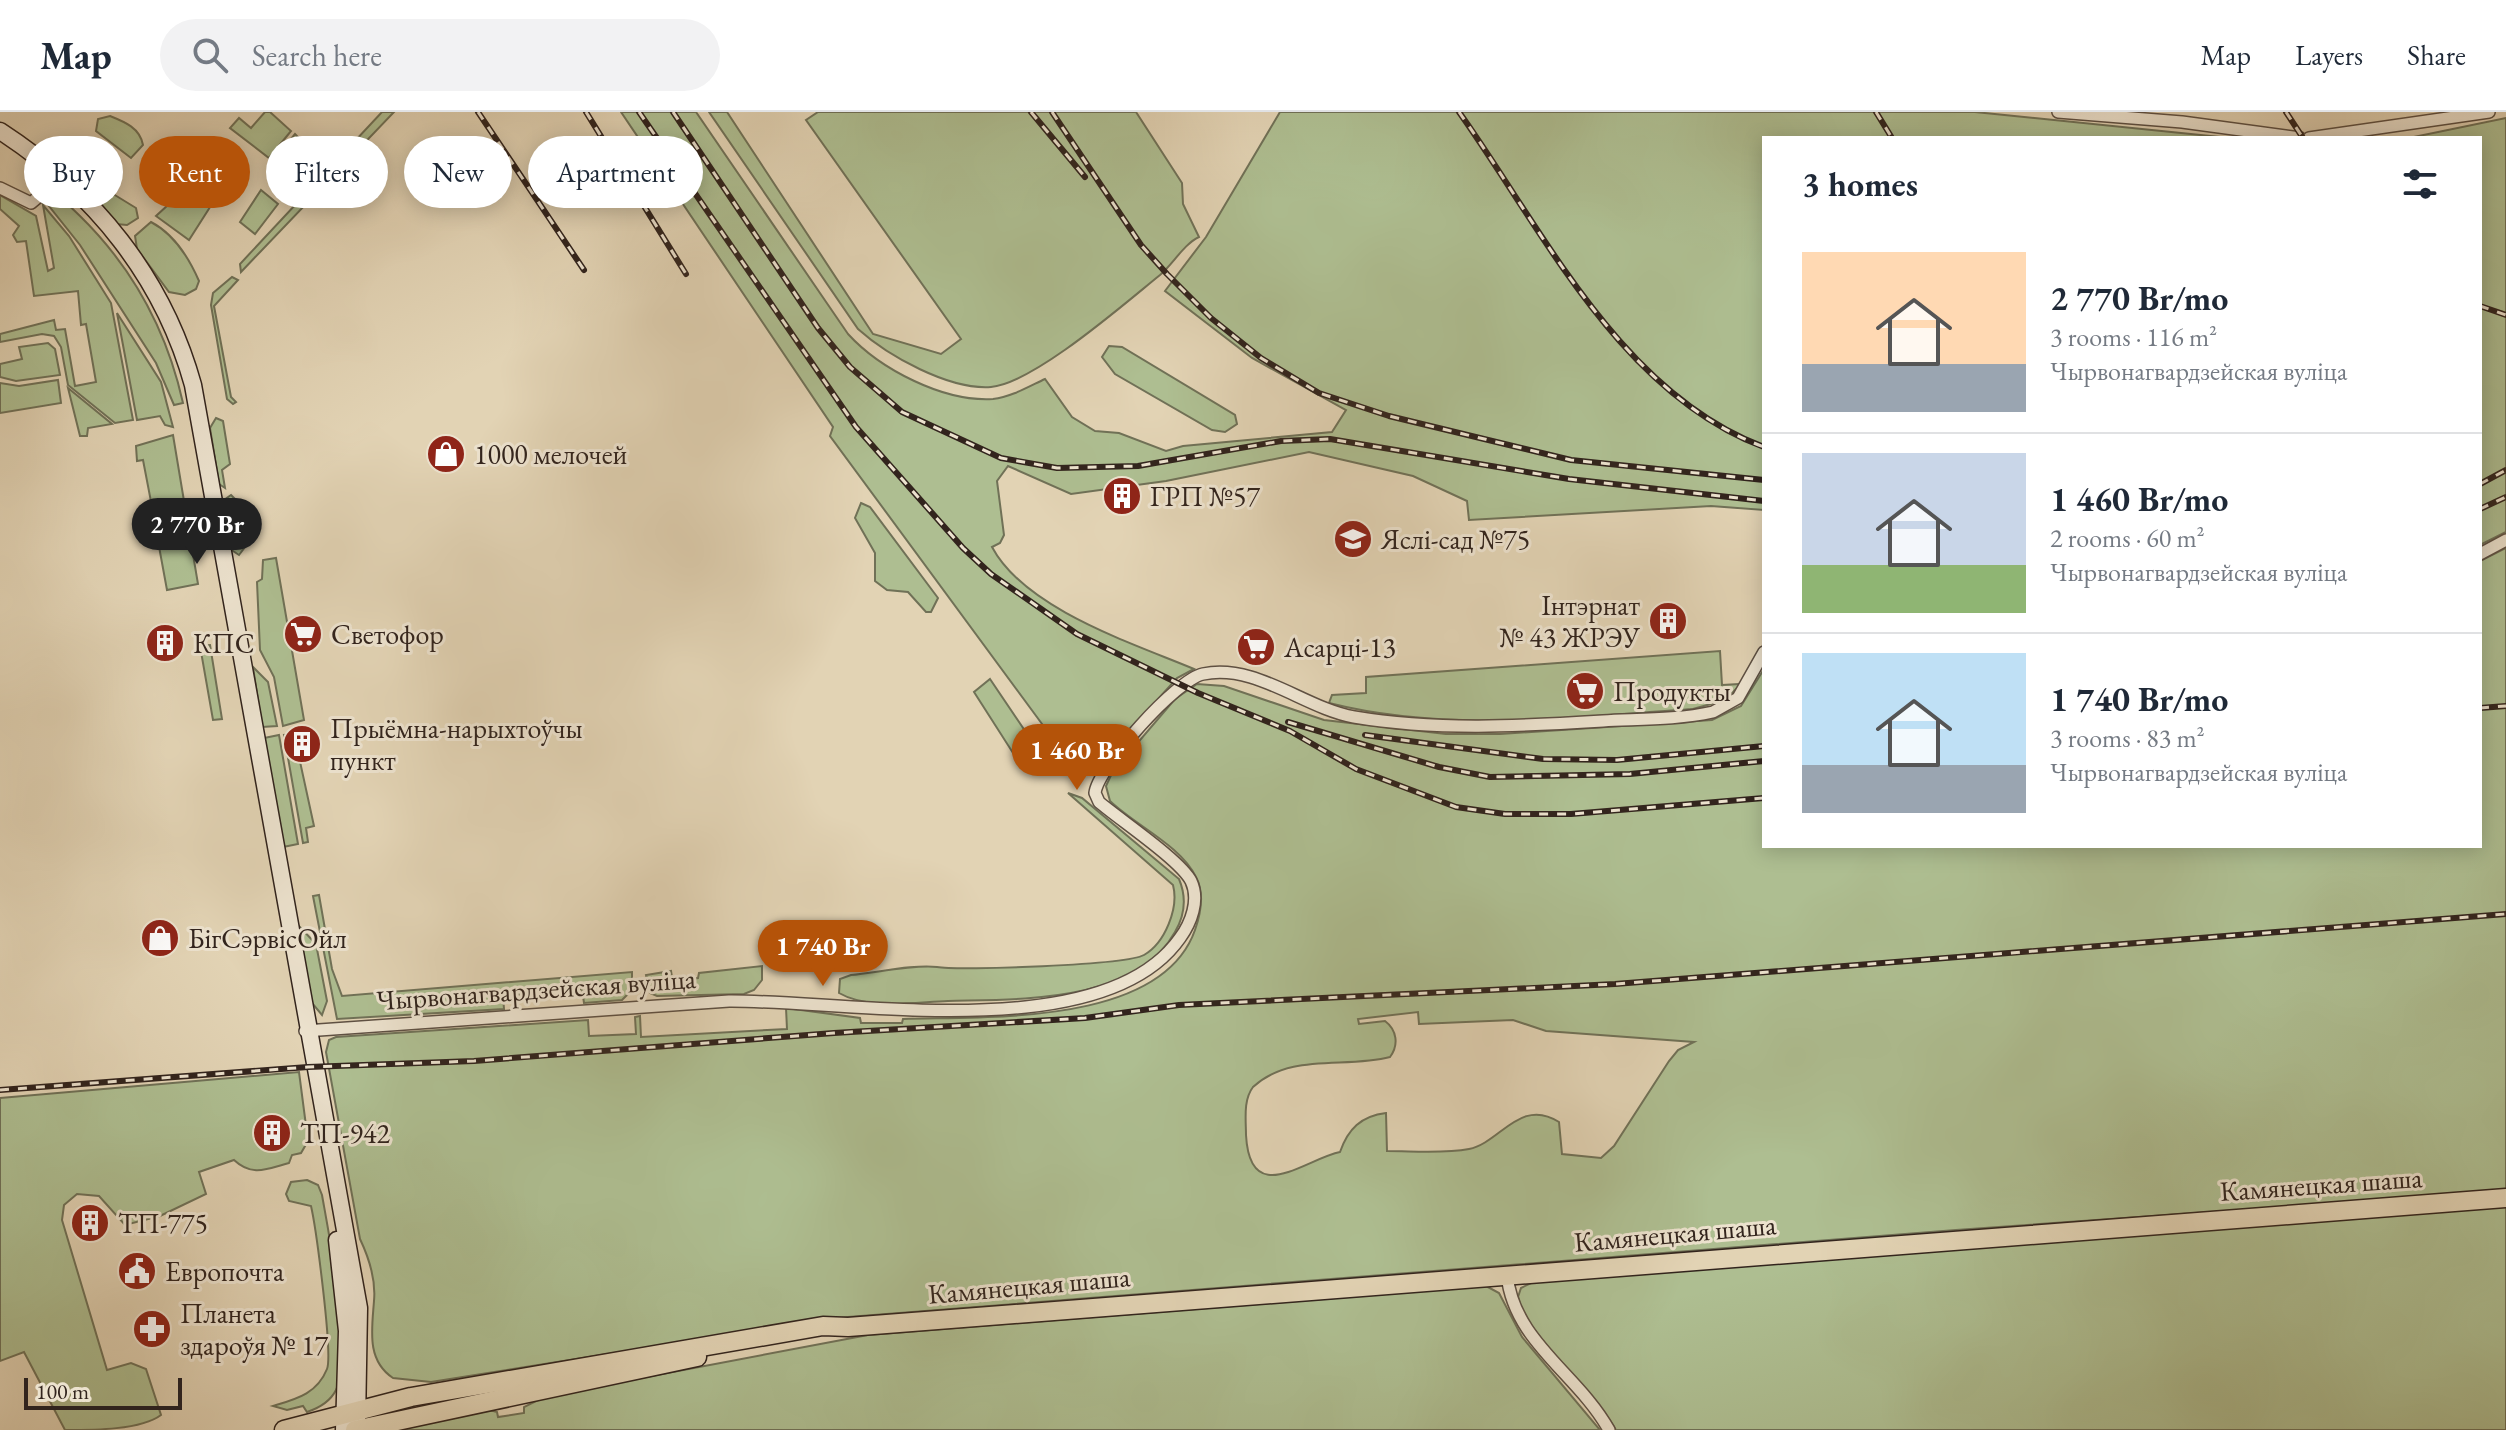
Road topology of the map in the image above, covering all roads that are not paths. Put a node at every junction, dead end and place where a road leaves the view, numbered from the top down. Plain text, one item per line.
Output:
1 (2058, 112) edge
2 (2489, 112) edge
3 (0, 131) edge
4 (2285, 136) edge
5 (2323, 136) edge
6 (0, 141) edge
7 (24, 152) edge
8 (24, 158) edge
9 (0, 188) edge
10 (24, 200) edge
11 (88, 208) edge
12 (2506, 540) edge
13 (2482, 553) edge
14 (1762, 656) edge
15 (305, 1032) junction
16 (2506, 1198) edge
17 (1507, 1275) junction
18 (848, 1327) junction
19 (349, 1417) edge
20 (284, 1430) edge
21 (355, 1430) edge
22 (1609, 1430) edge

1 - 4 street
2 - 5 street
3 - 7 main road
6 - 8 main road
9 - 10 street
11 - 15 main road
12 - 13 street
14 - 15 street, Чырвонагвардзейская вуліца
15 - 19 main road
16 - 17 main road, Камянецкая шаша
17 - 18 main road, Камянецкая шаша
17 - 22 street
18 - 19 main road, Камянецкая шаша
18 - 21 main road, Камянецкая шаша
19 - 20 main road, Камянецкая шаша
19 - 21 main road

